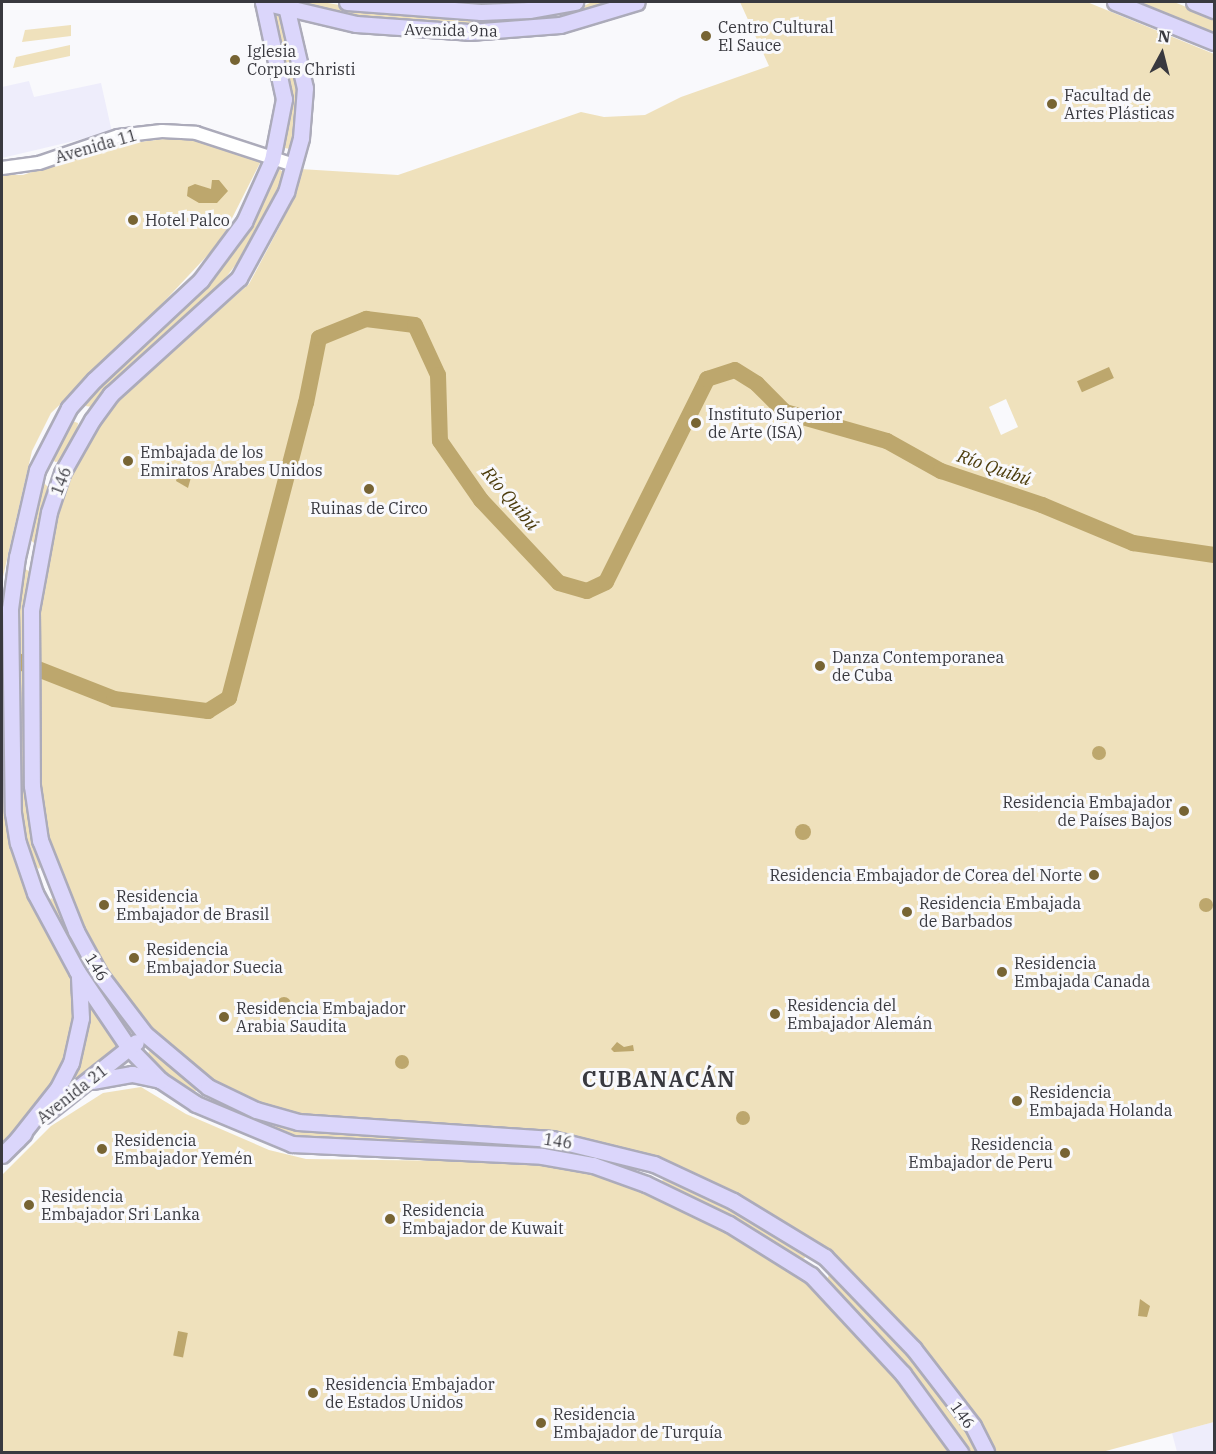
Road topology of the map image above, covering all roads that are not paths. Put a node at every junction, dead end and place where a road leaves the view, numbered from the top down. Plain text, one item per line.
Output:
1 (263, 2) edge
2 (347, 2) edge
3 (575, 2) edge
4 (637, 2) edge
5 (1115, 2) edge
6 (1194, 2) edge
7 (286, 4) edge
8 (1215, 9) edge
9 (1215, 42) edge
10 (272, 160) junction
11 (294, 165) junction
12 (2, 168) edge
13 (77, 971) junction
14 (145, 1034) junction
15 (129, 1048) junction
16 (160, 1080) junction
17 (89, 1082) junction
18 (208, 1087) junction
19 (196, 1104) junction
20 (17, 1140) junction
21 (2, 1155) edge
22 (654, 1164) junction
23 (646, 1184) junction
24 (960, 1452) edge
25 (987, 1452) edge

1 - 7 main road, Avenida 9na
1 - 10 main road, 146
2 - 3 main road, Avenida 9na
4 - 7 main road, Avenida 9na
5 - 9 main road
6 - 8 main road
7 - 11 main road, 146
10 - 11 street, Avenida 11
10 - 12 street, Avenida 11
10 - 13 main road, 146
11 - 14 main road, 146
13 - 15 main road, 146
13 - 20 main road
14 - 15 main road, Avenida 21
14 - 18 main road, 146
15 - 16 main road, 146
15 - 17 main road, Avenida 21
16 - 17 main road
16 - 19 main road, 146
17 - 20 main road, Avenida 21
18 - 19 main road
18 - 22 main road, 146
19 - 23 main road, 146
20 - 21 main road, Avenida 21
22 - 23 main road
22 - 25 main road, 146
23 - 24 main road, 146

